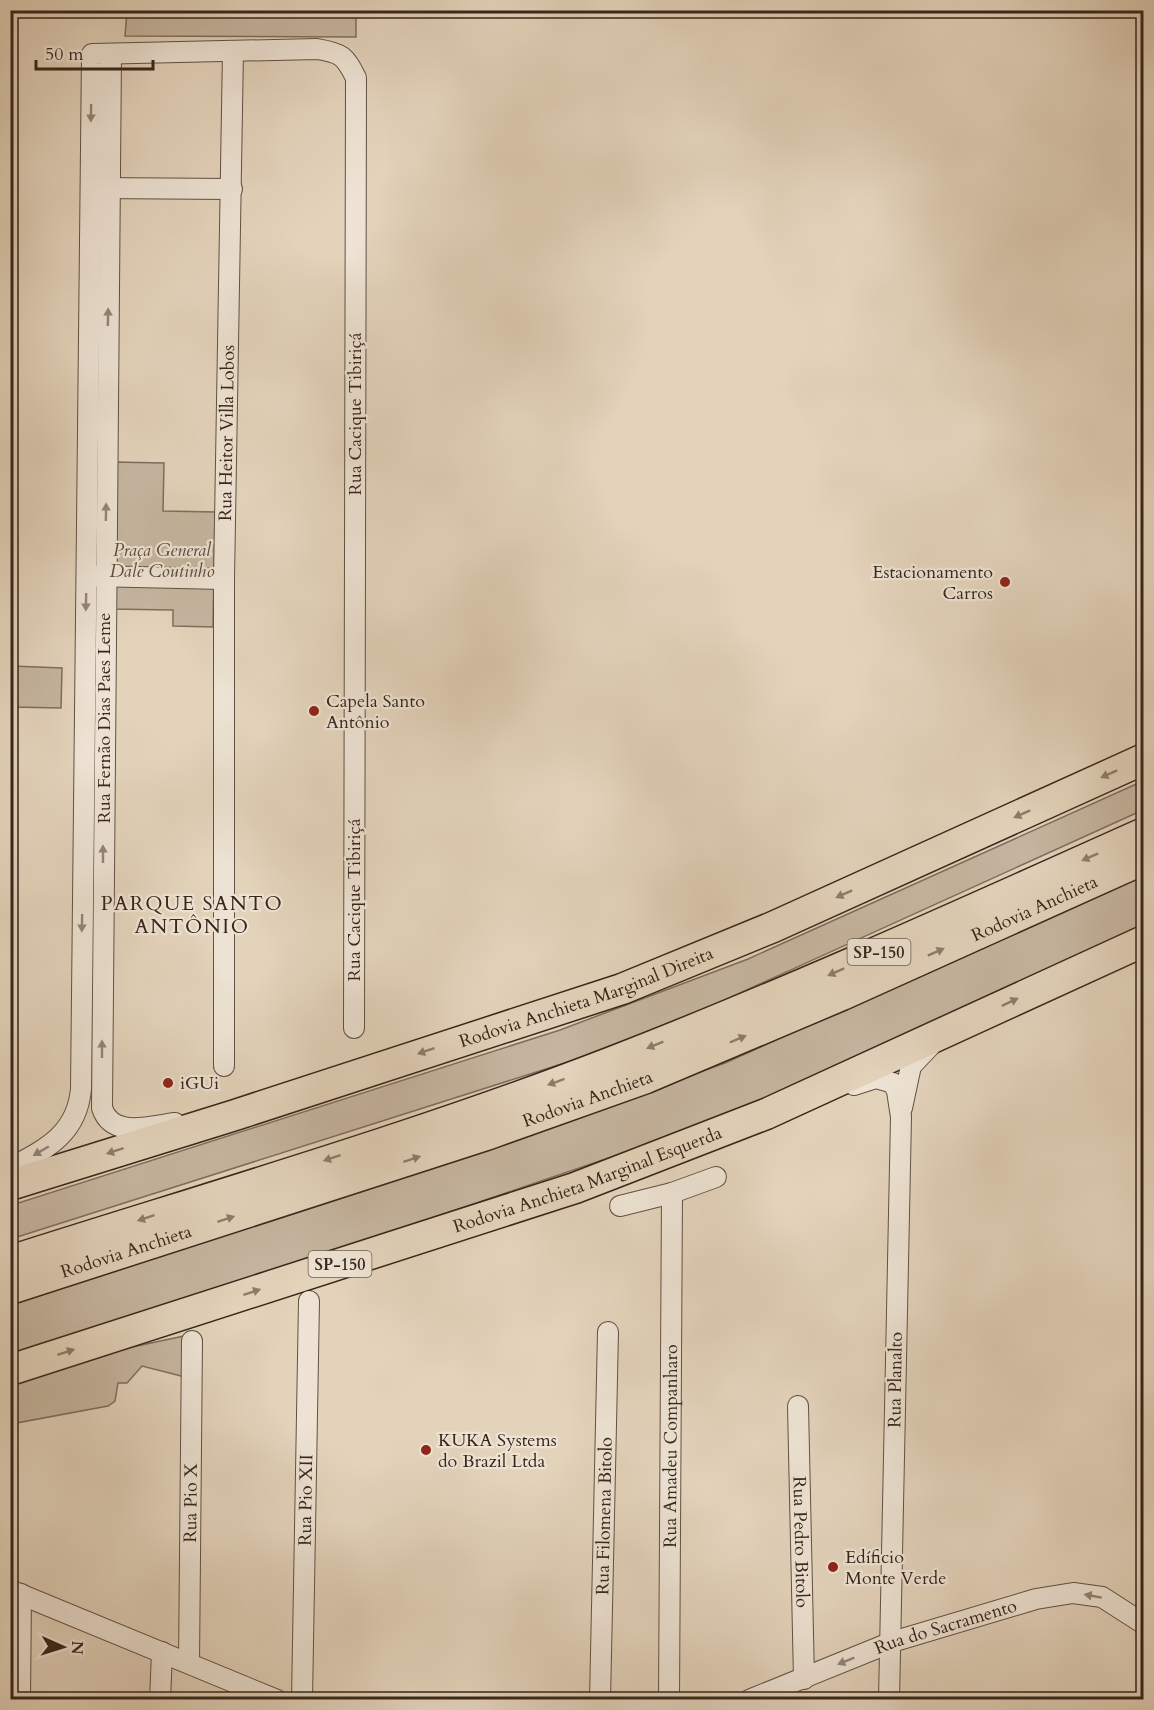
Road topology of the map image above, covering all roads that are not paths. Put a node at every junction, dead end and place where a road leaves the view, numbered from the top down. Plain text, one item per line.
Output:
1 (233, 51) junction
2 (101, 54) joint
3 (100, 188) junction
4 (232, 189) junction
5 (96, 576) junction
6 (224, 579) junction
7 (1143, 759) edge
8 (1143, 833) edge
9 (1143, 859) edge
10 (1143, 941) edge
11 (966, 1022) junction
12 (354, 1028) dead end
13 (224, 1066) dead end
14 (766, 1114) junction
15 (232, 1116) junction
16 (901, 1117) junction
17 (10, 1168) edge
18 (716, 1177) dead end
19 (10, 1185) edge
20 (672, 1193) junction
21 (620, 1206) dead end
22 (10, 1261) edge
23 (10, 1289) edge
24 (309, 1301) dead end
25 (608, 1332) dead end
26 (192, 1341) dead end
27 (10, 1370) edge
28 (798, 1406) dead end
29 (16, 1592) edge
30 (1143, 1624) edge
31 (892, 1642) junction
32 (162, 1652) junction
33 (189, 1663) junction
34 (804, 1678) junction
35 (20, 1700) edge
36 (160, 1700) edge
37 (277, 1700) edge
38 (302, 1700) edge
39 (600, 1700) edge
40 (669, 1700) edge
41 (749, 1700) edge
42 (889, 1700) edge

1 - 2 street, Rua Cacique Tibiriçá
1 - 4 street, Rua Heitor Villa Lobos
1 - 12 street, Rua Cacique Tibiriçá
2 - 3 street, Rua Fernão Dias Paes Leme
3 - 4 street
3 - 5 street, Rua Fernão Dias Paes Leme
4 - 6 street, Rua Heitor Villa Lobos
5 - 6 street
15 -> 5 street, Rua Fernão Dias Paes Leme
5 -> 17 street, Rua Fernão Dias Paes Leme
6 - 13 street, Rua Heitor Villa Lobos
7 -> 15 highway, Rodovia Anchieta Marginal Direita
8 -> 22 highway, Rodovia Anchieta / SP-150
23 -> 9 highway, Rodovia Anchieta / SP-150
11 -> 10 highway, Rodovia Anchieta Marginal Esquerda / SP-150
11 - 14 highway, Rodovia Anchieta Marginal Esquerda / SP-150
11 - 16 street, Rua Planalto
14 - 16 street, Rua Planalto
27 -> 14 highway, Rodovia Anchieta Marginal Esquerda / SP-150
15 -> 19 highway, Rodovia Anchieta Marginal Direita
16 - 31 street, Rua Planalto
18 - 20 street
20 - 21 street
20 - 40 street, Rua Amadeu Companharo
24 - 38 street, Rua Pio XII
25 - 39 street, Rua Filomena Bitolo
26 - 33 street, Rua Pio X
28 - 34 street, Rua Pedro Bitolo
29 - 32 street
29 - 35 street
30 -> 31 street, Rua do Sacramento
31 -> 34 street, Rua do Sacramento
31 - 42 street, Rua Planalto
32 - 33 street
32 - 36 street
33 - 37 street
34 - 41 street, Rua do Sacramento

